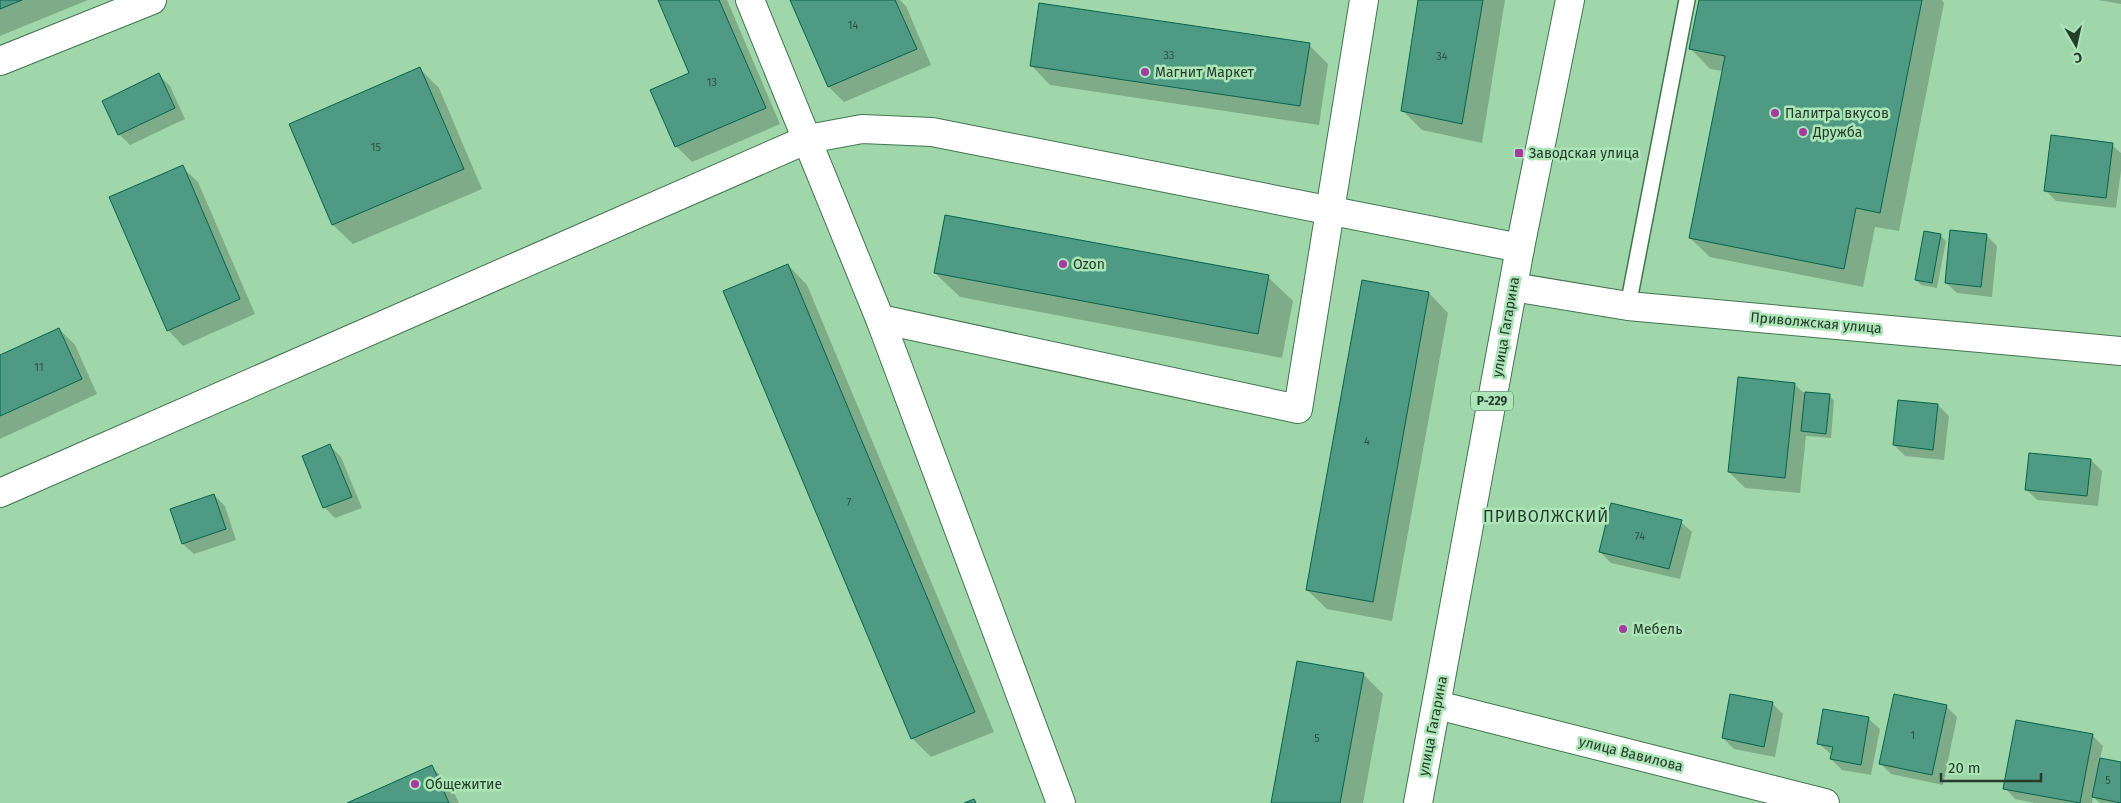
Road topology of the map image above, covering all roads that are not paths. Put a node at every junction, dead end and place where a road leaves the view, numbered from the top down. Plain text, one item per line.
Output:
1 (152, 0) edge
2 (750, 0) edge
3 (1364, 0) edge
4 (1570, 0) edge
5 (1687, 0) edge
6 (0, 61) edge
7 (808, 139) junction
8 (1329, 209) junction
9 (1520, 248) junction
10 (1513, 287) junction
11 (1628, 306) junction
12 (880, 319) junction
13 (2121, 351) edge
14 (0, 493) edge
15 (1437, 705) junction
16 (1061, 803) edge
17 (1418, 803) edge
18 (1825, 803) edge

1 - 6 street
2 - 7 street
3 - 8 street
4 - 9 street, улица Гагарина / Р-229
5 - 11 lane
7 - 8 street
7 - 12 street
7 - 14 street
8 - 9 street
8 - 12 street
9 - 10 street, улица Гагарина / Р-229
10 - 11 street, Приволжская улица
10 - 15 street, улица Гагарина / Р-229
11 - 13 street, Приволжская улица
12 - 16 street
15 - 17 street, улица Гагарина / Р-229
15 - 18 street, улица Вавилова

